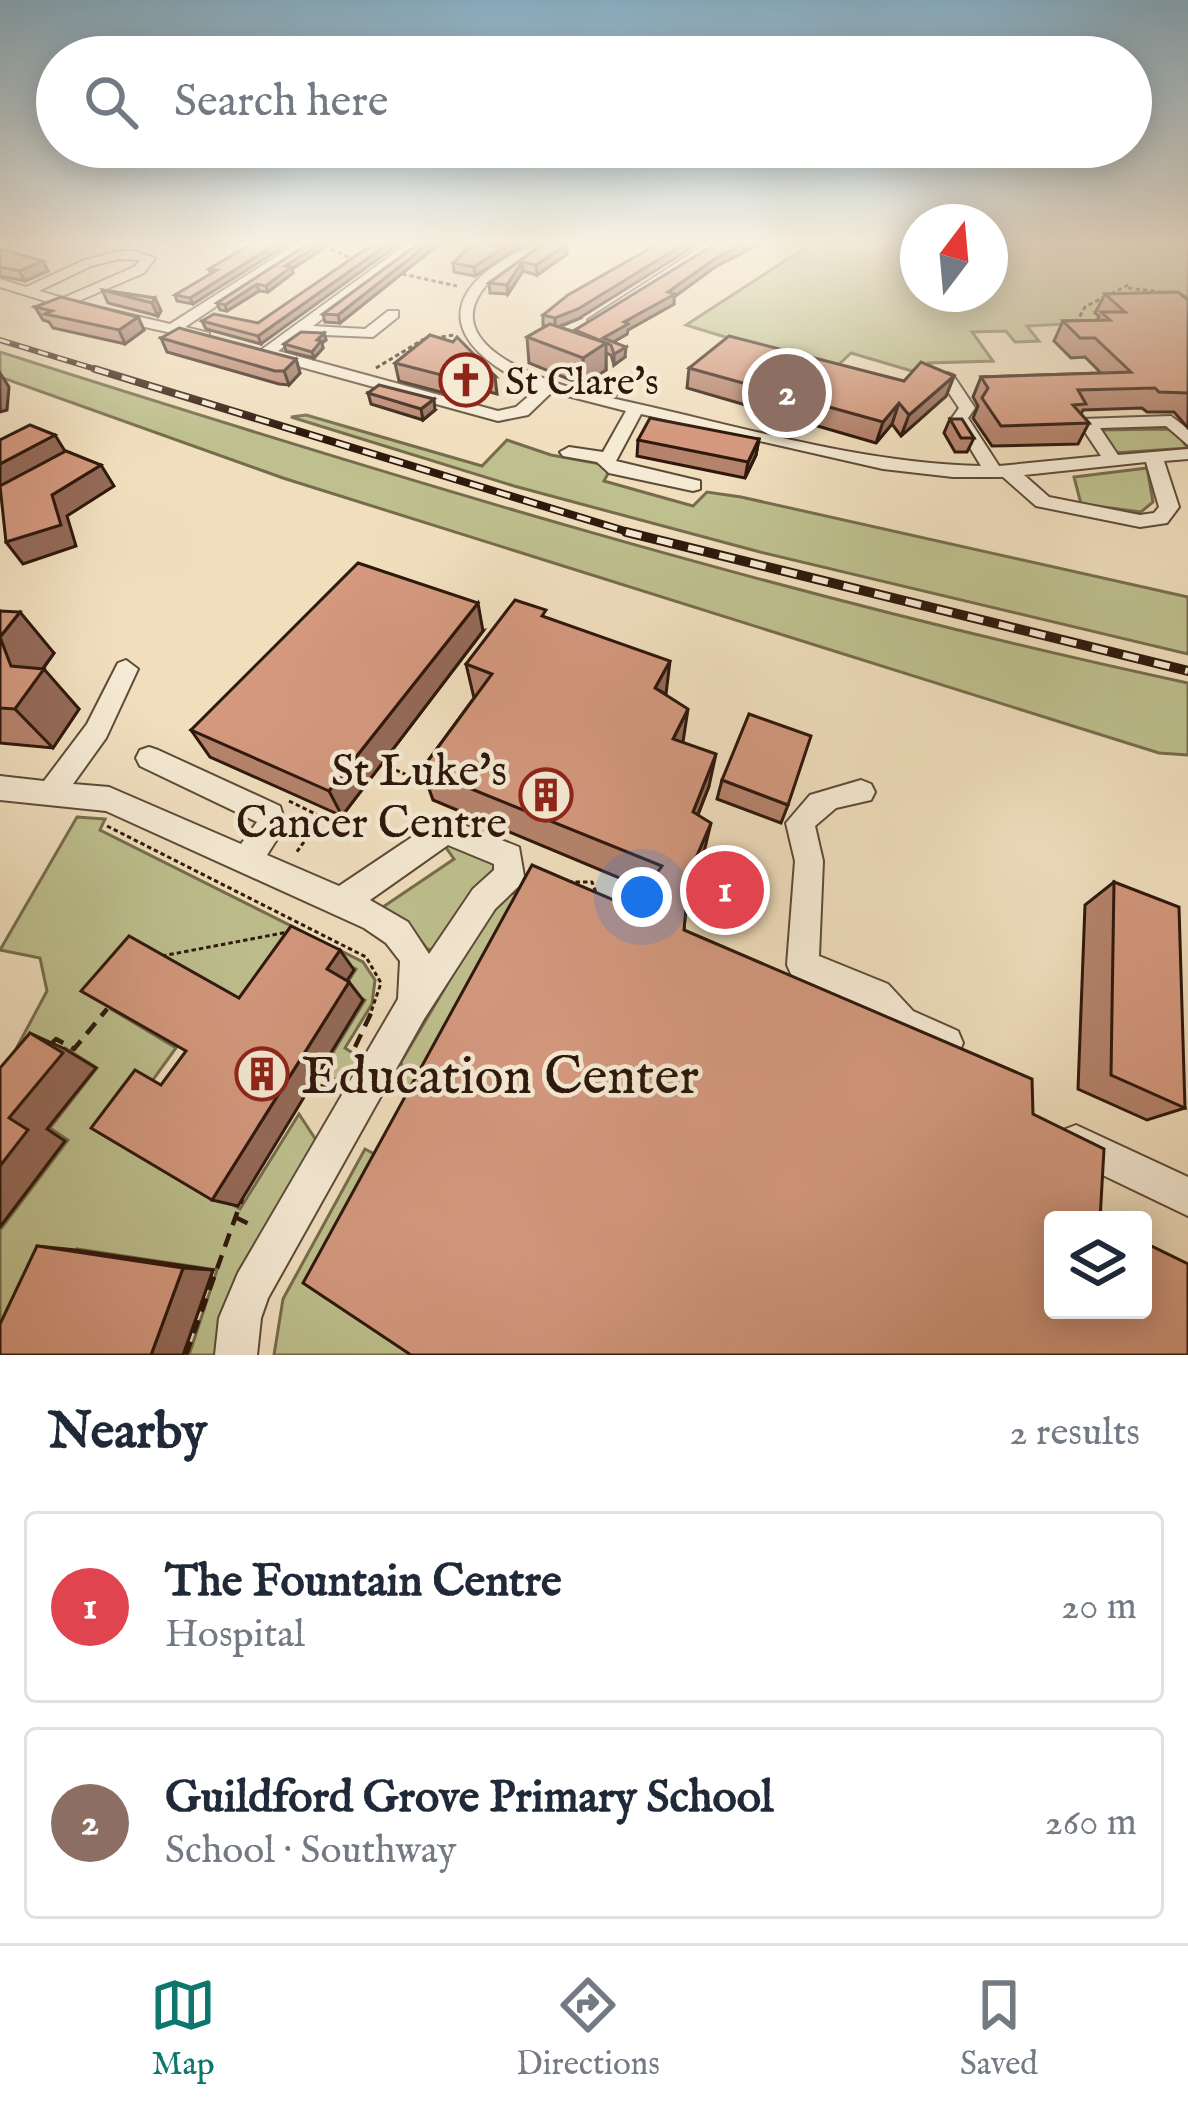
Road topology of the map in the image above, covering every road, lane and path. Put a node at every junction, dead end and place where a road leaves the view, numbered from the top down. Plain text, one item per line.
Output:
1 (80, 307) edge
2 (207, 307) edge
3 (329, 307) edge
4 (469, 307) edge
5 (615, 307) edge
6 (1085, 307) edge
7 (393, 314) dead end
8 (1077, 325) edge
9 (585, 326) edge
10 (173, 329) junction
11 (299, 329) junction
12 (470, 332) junction
13 (216, 339) edge
14 (519, 355) dead end
15 (498, 362) junction
16 (947, 377) edge
17 (360, 379) junction
18 (629, 379) dead end
19 (550, 386) junction
20 (599, 398) junction
21 (636, 407) junction
22 (1188, 440) edge
23 (569, 452) dead end
24 (1188, 454) edge
25 (1153, 456) junction
26 (608, 458) junction
27 (1113, 461) junction
28 (1002, 473) junction
29 (693, 485) dead end
30 (126, 669) dead end
31 (149, 758) dead end
32 (382, 764) dead end
33 (0, 788) edge
34 (439, 790) edge
35 (51, 792) junction
36 (861, 792) dead end
37 (285, 799) dead end
38 (113, 815) dead end
39 (245, 860) junction
40 (279, 875) junction
41 (555, 885) edge
42 (340, 903) junction
43 (258, 904) junction
44 (648, 907) edge
45 (308, 928) junction
46 (148, 959) edge
47 (119, 995) edge
48 (412, 1007) junction
49 (966, 1052) edge
50 (44, 1053) edge
51 (369, 1055) dead end
52 (344, 1098) dead end
53 (303, 1099) dead end
54 (1036, 1124) edge
55 (249, 1189) dead end
56 (1188, 1197) edge
57 (233, 1216) junction
58 (269, 1234) dead end
59 (186, 1355) edge
60 (236, 1355) edge

1 - 10 street
2 - 10 street
3 - 11 street
4 - 12 street
5 - 9 street
6 - 8 path
7 - 11 street
10 - 13 street
11 - 17 street
12 - 15 street
12 - 17 path
14 - 15 street
15 - 19 street
16 - 28 street
17 - 19 street
18 - 20 street
19 - 20 street
20 - 21 street
21 - 26 street
21 - 28 street
22 - 27 street
23 - 26 street
24 - 25 street
25 - 27 street
25 - 28 street
26 - 29 street
27 - 28 street
30 - 35 street
31 - 39 street
32 - 34 path
33 - 35 street
35 - 39 street
36 - 49 street
37 - 40 path
38 - 43 path
39 - 40 street
40 - 42 street
40 - 43 path
41 - 44 path
42 - 48 street
42 - 48 street
43 - 45 path
45 - 46 path
45 - 51 path
47 - 50 path
48 - 60 street
52 - 53 path
54 - 56 street
55 - 57 path
57 - 58 path
57 - 59 path

